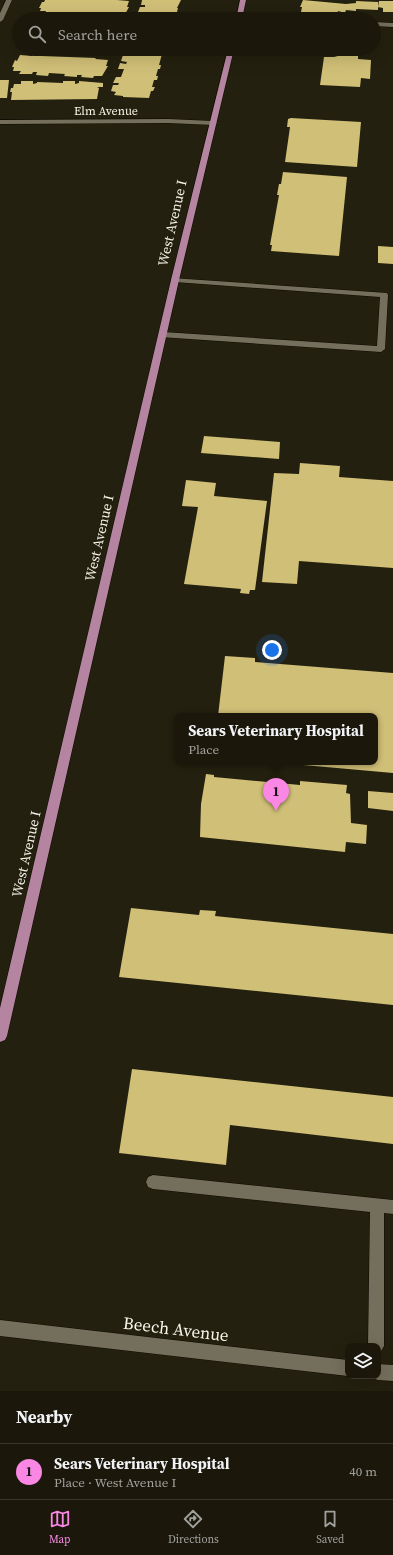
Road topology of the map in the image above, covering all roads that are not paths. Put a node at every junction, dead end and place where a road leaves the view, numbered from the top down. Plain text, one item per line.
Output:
1 (8, 0) edge
2 (243, 0) edge
3 (240, 12) edge
4 (0, 20) edge
5 (381, 24) edge
6 (393, 25) edge
7 (229, 56) edge
8 (0, 122) edge
9 (212, 123) junction
10 (175, 280) junction
11 (163, 335) junction
12 (0, 1036) edge
13 (153, 1182) dead end
14 (377, 1206) junction
15 (393, 1207) edge
16 (0, 1328) edge
17 (376, 1343) edge
18 (345, 1368) edge
19 (381, 1372) edge
20 (393, 1373) edge

1 - 4 street
2 - 3 main road
5 - 6 street
7 - 9 main road, West Avenue I
8 - 9 street, Elm Avenue
9 - 10 main road, West Avenue I
10 - 11 main road, West Avenue I
10 - 11 street
11 - 12 main road, West Avenue I
13 - 14 street
14 - 15 street
14 - 17 street
16 - 18 street, Beech Avenue
19 - 20 street

